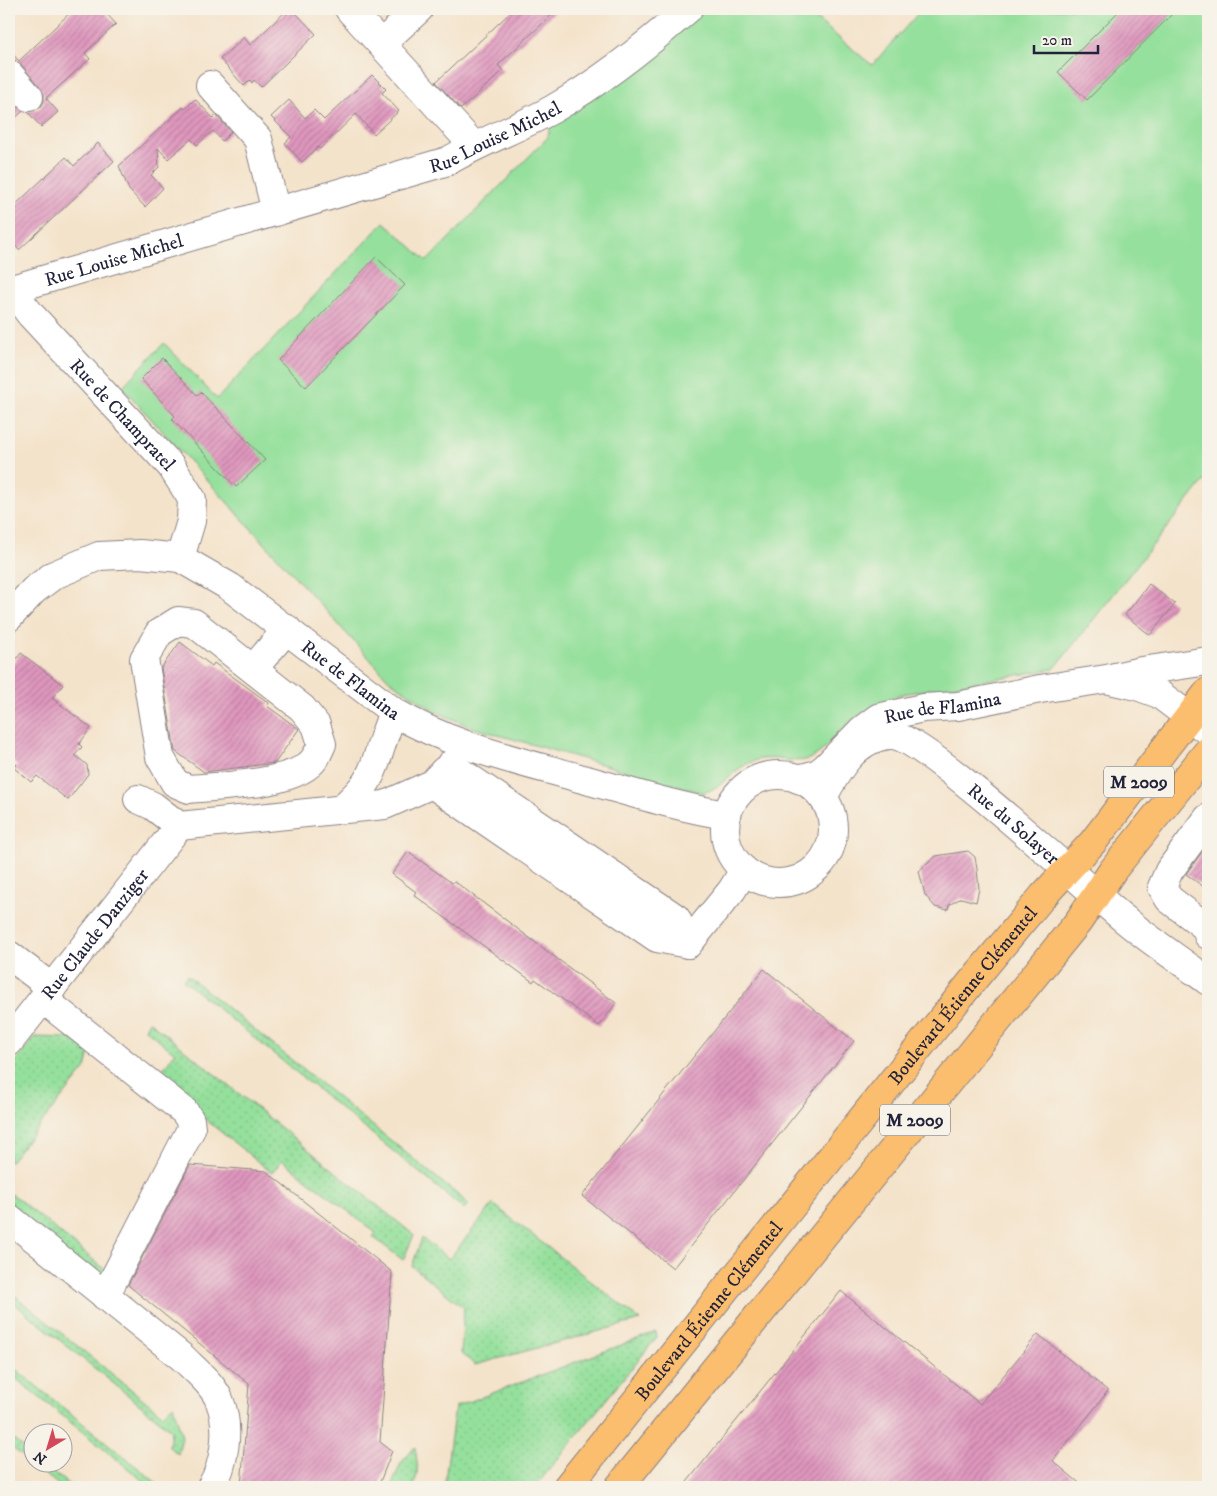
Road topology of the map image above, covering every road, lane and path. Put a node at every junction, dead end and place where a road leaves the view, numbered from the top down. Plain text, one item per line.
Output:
1 (349, 9) edge
2 (419, 9) edge
3 (688, 9) edge
4 (381, 44) junction
5 (9, 74) edge
6 (210, 85) dead end
7 (29, 97) dead end
8 (474, 146) junction
9 (276, 212) junction
10 (10, 289) edge
11 (180, 558) junction
12 (9, 617) edge
13 (287, 629) junction
14 (1208, 661) edge
15 (254, 668) junction
16 (1106, 679) junction
17 (1208, 692) edge
18 (958, 706) junction
19 (394, 712) junction
20 (1199, 723) edge
21 (920, 749) junction
22 (1208, 751) edge
23 (446, 764) junction
24 (798, 779) junction
25 (175, 782) junction
26 (823, 797) junction
27 (343, 808) junction
28 (726, 814) junction
29 (1208, 818) edge
30 (179, 826) junction
31 (1067, 869) junction
32 (744, 870) junction
33 (1097, 894) junction
34 (1208, 935) edge
35 (9, 955) edge
36 (1208, 975) edge
37 (1208, 981) edge
38 (47, 994) junction
39 (9, 1042) edge
40 (9, 1218) edge
41 (105, 1296) junction
42 (211, 1487) edge
43 (567, 1487) edge
44 (620, 1487) edge

1 - 4 street
2 - 4 street
3 - 8 street, Rue Louise Michel
4 - 8 street
5 - 7 street
6 - 9 street
8 - 9 street, Rue Louise Michel
9 - 10 street, Rue Louise Michel
10 - 11 street, Rue de Champratel
11 - 12 street, Rue de Flamina
11 - 13 street, Rue de Flamina
13 - 15 street
13 - 19 street, Rue de Flamina
14 - 16 street, Rue de Flamina
15 - 25 street
15 - 25 street
16 - 18 street, Rue de Flamina
16 - 20 street, Rue de Flamina
17 - 20 main road, Boulevard Étienne Clémentel / M 2009
18 - 21 street
18 - 24 street, Rue de Flamina
19 - 23 street, Rue de Flamina
19 - 27 street
20 - 31 main road, Boulevard Étienne Clémentel / M 2009
21 - 26 street, Rue du Solayer
21 - 31 street, Rue du Solayer
22 - 33 main road, Boulevard Étienne Clémentel / M 2009
23 - 27 street
23 - 28 street, Rue de Flamina
23 - 32 street
24 - 26 street
24 - 28 street
25 - 30 street
26 - 32 street
27 - 30 street
28 - 32 street
29 - 34 street
30 - 38 street, Rue Claude Danziger
31 - 33 street, Rue du Solayer
31 - 43 main road, Boulevard Étienne Clémentel / M 2009
33 - 37 street, Rue du Solayer
33 - 44 main road, Boulevard Étienne Clémentel / M 2009
35 - 38 street
36 - 37 street
38 - 39 street, Rue Claude Danziger
38 - 41 street
40 - 41 street
41 - 42 street

